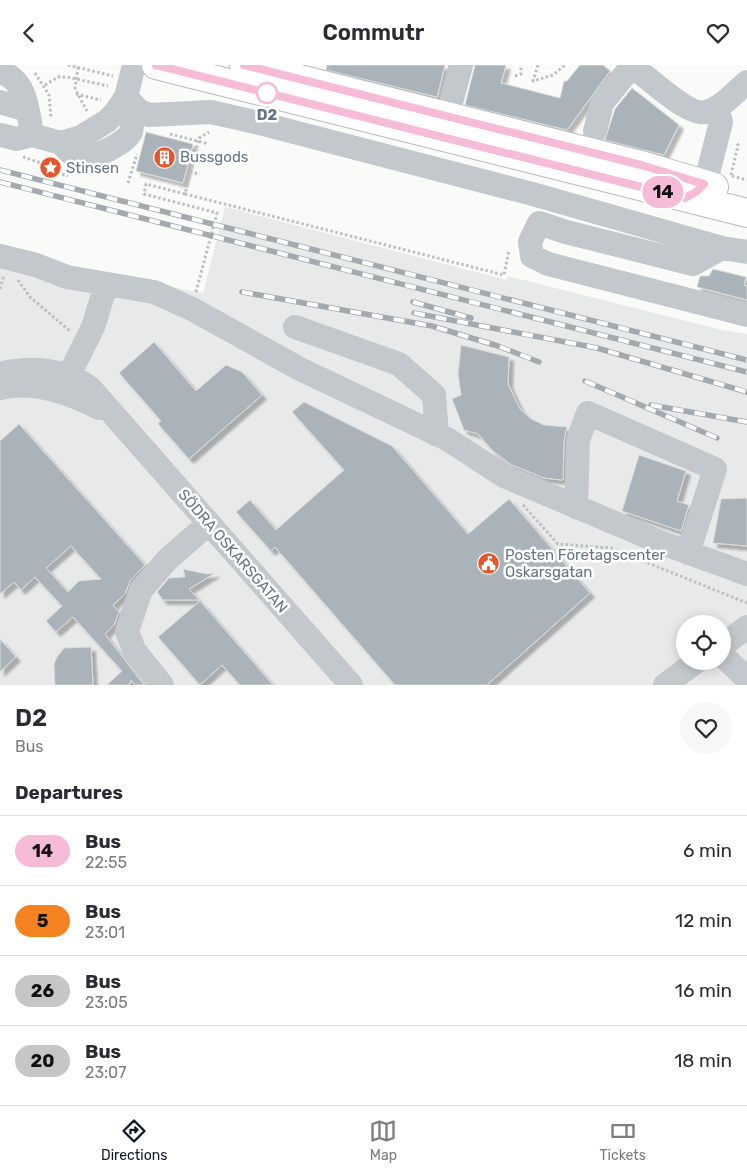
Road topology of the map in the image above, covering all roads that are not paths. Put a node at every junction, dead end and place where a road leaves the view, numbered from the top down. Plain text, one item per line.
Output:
1 (134, 65) edge
2 (156, 65) edge
3 (460, 65) edge
4 (632, 65) edge
5 (261, 67) edge
6 (0, 72) edge
7 (747, 82) edge
8 (117, 92) junction
9 (452, 99) dead end
10 (0, 102) edge
11 (717, 107) junction
12 (27, 110) junction
13 (594, 131) dead end
14 (0, 135) edge
15 (32, 135) junction
16 (694, 191) junction
17 (747, 195) edge
18 (747, 213) edge
19 (722, 248) junction
20 (747, 252) edge
21 (0, 256) edge
22 (106, 285) junction
23 (747, 315) edge
24 (295, 327) dead end
25 (0, 374) edge
26 (65, 384) junction
27 (0, 388) edge
28 (437, 435) junction
29 (576, 507) junction
30 (208, 524) junction
31 (688, 553) junction
32 (747, 574) edge
33 (747, 627) edge
34 (731, 639) edge
35 (731, 664) edge
36 (685, 670) edge
37 (747, 679) edge
38 (162, 685) edge
39 (351, 685) edge
40 (664, 685) edge

1 - 8 street
2 - 16 main road
3 - 9 street
4 - 11 street
4 - 13 street
5 - 16 main road
6 - 12 street
7 - 11 street
8 - 15 street
8 - 19 street
10 - 12 street
11 - 16 street
12 - 15 street
14 - 15 street
16 - 17 main road
16 - 18 main road
19 - 20 street
19 - 23 street
21 - 22 street
22 - 26 street
22 - 28 street
24 - 28 street
25 - 26 street, SÖDRA OSKARSGATAN
26 - 27 street, SÖDRA OSKARSGATAN
26 - 30 street, SÖDRA OSKARSGATAN
28 - 29 street
29 - 31 street
29 - 31 street
30 - 38 street
30 - 39 street, SÖDRA OSKARSGATAN
31 - 32 street
33 - 34 street
35 - 37 street
36 - 40 street

